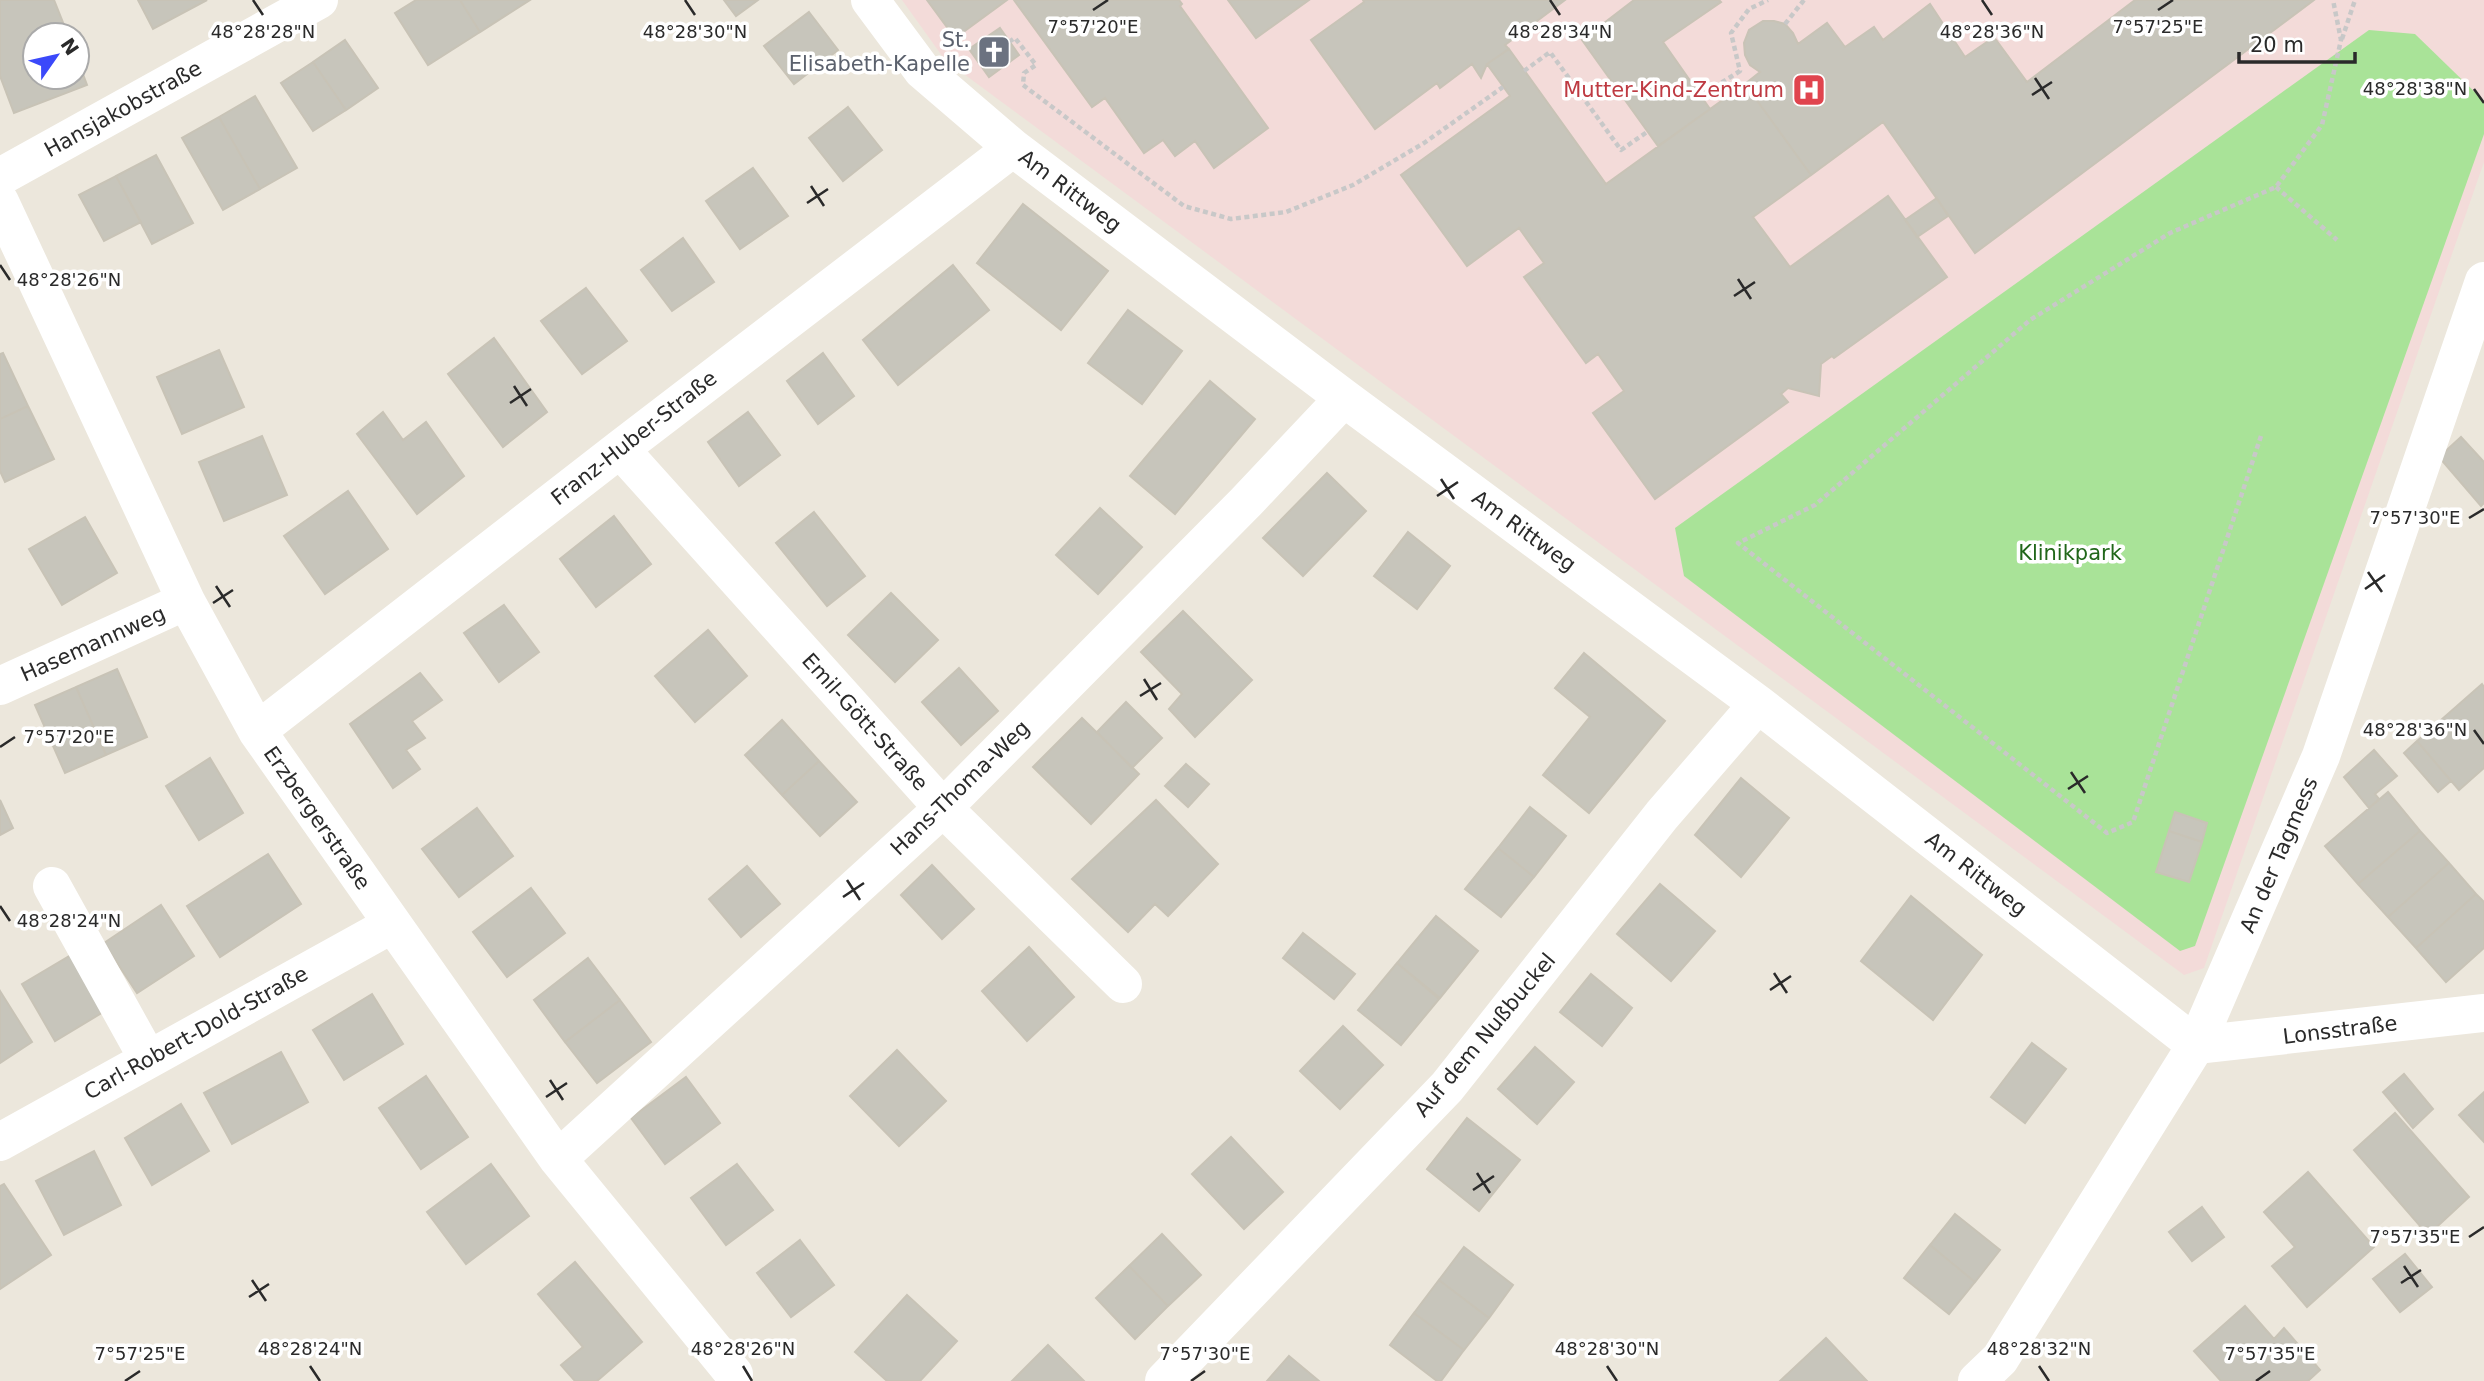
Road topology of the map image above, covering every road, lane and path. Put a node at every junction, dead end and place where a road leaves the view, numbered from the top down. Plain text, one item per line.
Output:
1 (319, 0) edge
2 (870, 0) edge
3 (1768, 0) edge
4 (1804, 0) edge
5 (2333, 0) edge
6 (2355, 0) edge
7 (1785, 24) dead end
8 (2341, 40) junction
9 (1009, 42) dead end
10 (1524, 71) dead end
11 (1503, 87) dead end
12 (1700, 96) dead end
13 (1647, 132) dead end
14 (1013, 148) junction
15 (0, 177) edge
16 (2276, 187) junction
17 (0, 202) edge
18 (2337, 240) dead end
19 (2484, 281) edge
20 (1344, 398) junction
21 (2261, 436) dead end
22 (620, 449) junction
23 (186, 601) junction
24 (0, 686) edge
25 (1758, 704) junction
26 (257, 731) junction
27 (943, 808) junction
28 (52, 886) dead end
29 (391, 925) junction
30 (1123, 984) dead end
31 (2484, 1013) edge
32 (2196, 1045) junction
33 (148, 1059) junction
34 (0, 1142) edge
35 (558, 1159) junction
36 (719, 1372) edge
37 (1164, 1381) edge
38 (1977, 1381) edge

1 - 15 street, Hansjakobstraße
2 - 14 street, Am Rittweg
3 - 12 path
4 - 7 path
5 - 8 path
6 - 8 path
8 - 16 path
9 - 11 path
10 - 13 path
14 - 20 street, Am Rittweg
14 - 22 street, Franz-Huber-Straße
16 - 18 path
16 - 21 path
17 - 23 street, Erzbergerstraße
19 - 32 street, An der Tagmess
20 - 25 street, Am Rittweg
20 - 27 street, Hans-Thoma-Weg
22 - 26 street, Franz-Huber-Straße
22 - 27 street, Emil-Gött-Straße
23 - 24 street, Hasemannweg
23 - 26 street, Erzbergerstraße
25 - 32 street, Am Rittweg
25 - 37 street, Auf dem Nußbuckel
26 - 29 street, Erzbergerstraße
27 - 30 street, Emil-Gött-Straße
27 - 35 street, Hans-Thoma-Weg
28 - 33 street
29 - 33 street, Carl-Robert-Dold-Straße
29 - 35 street, Erzbergerstraße
31 - 32 street, Lonsstraße
32 - 38 street, An der Tagmess
33 - 34 street, Carl-Robert-Dold-Straße
35 - 36 street, Erzbergerstraße

